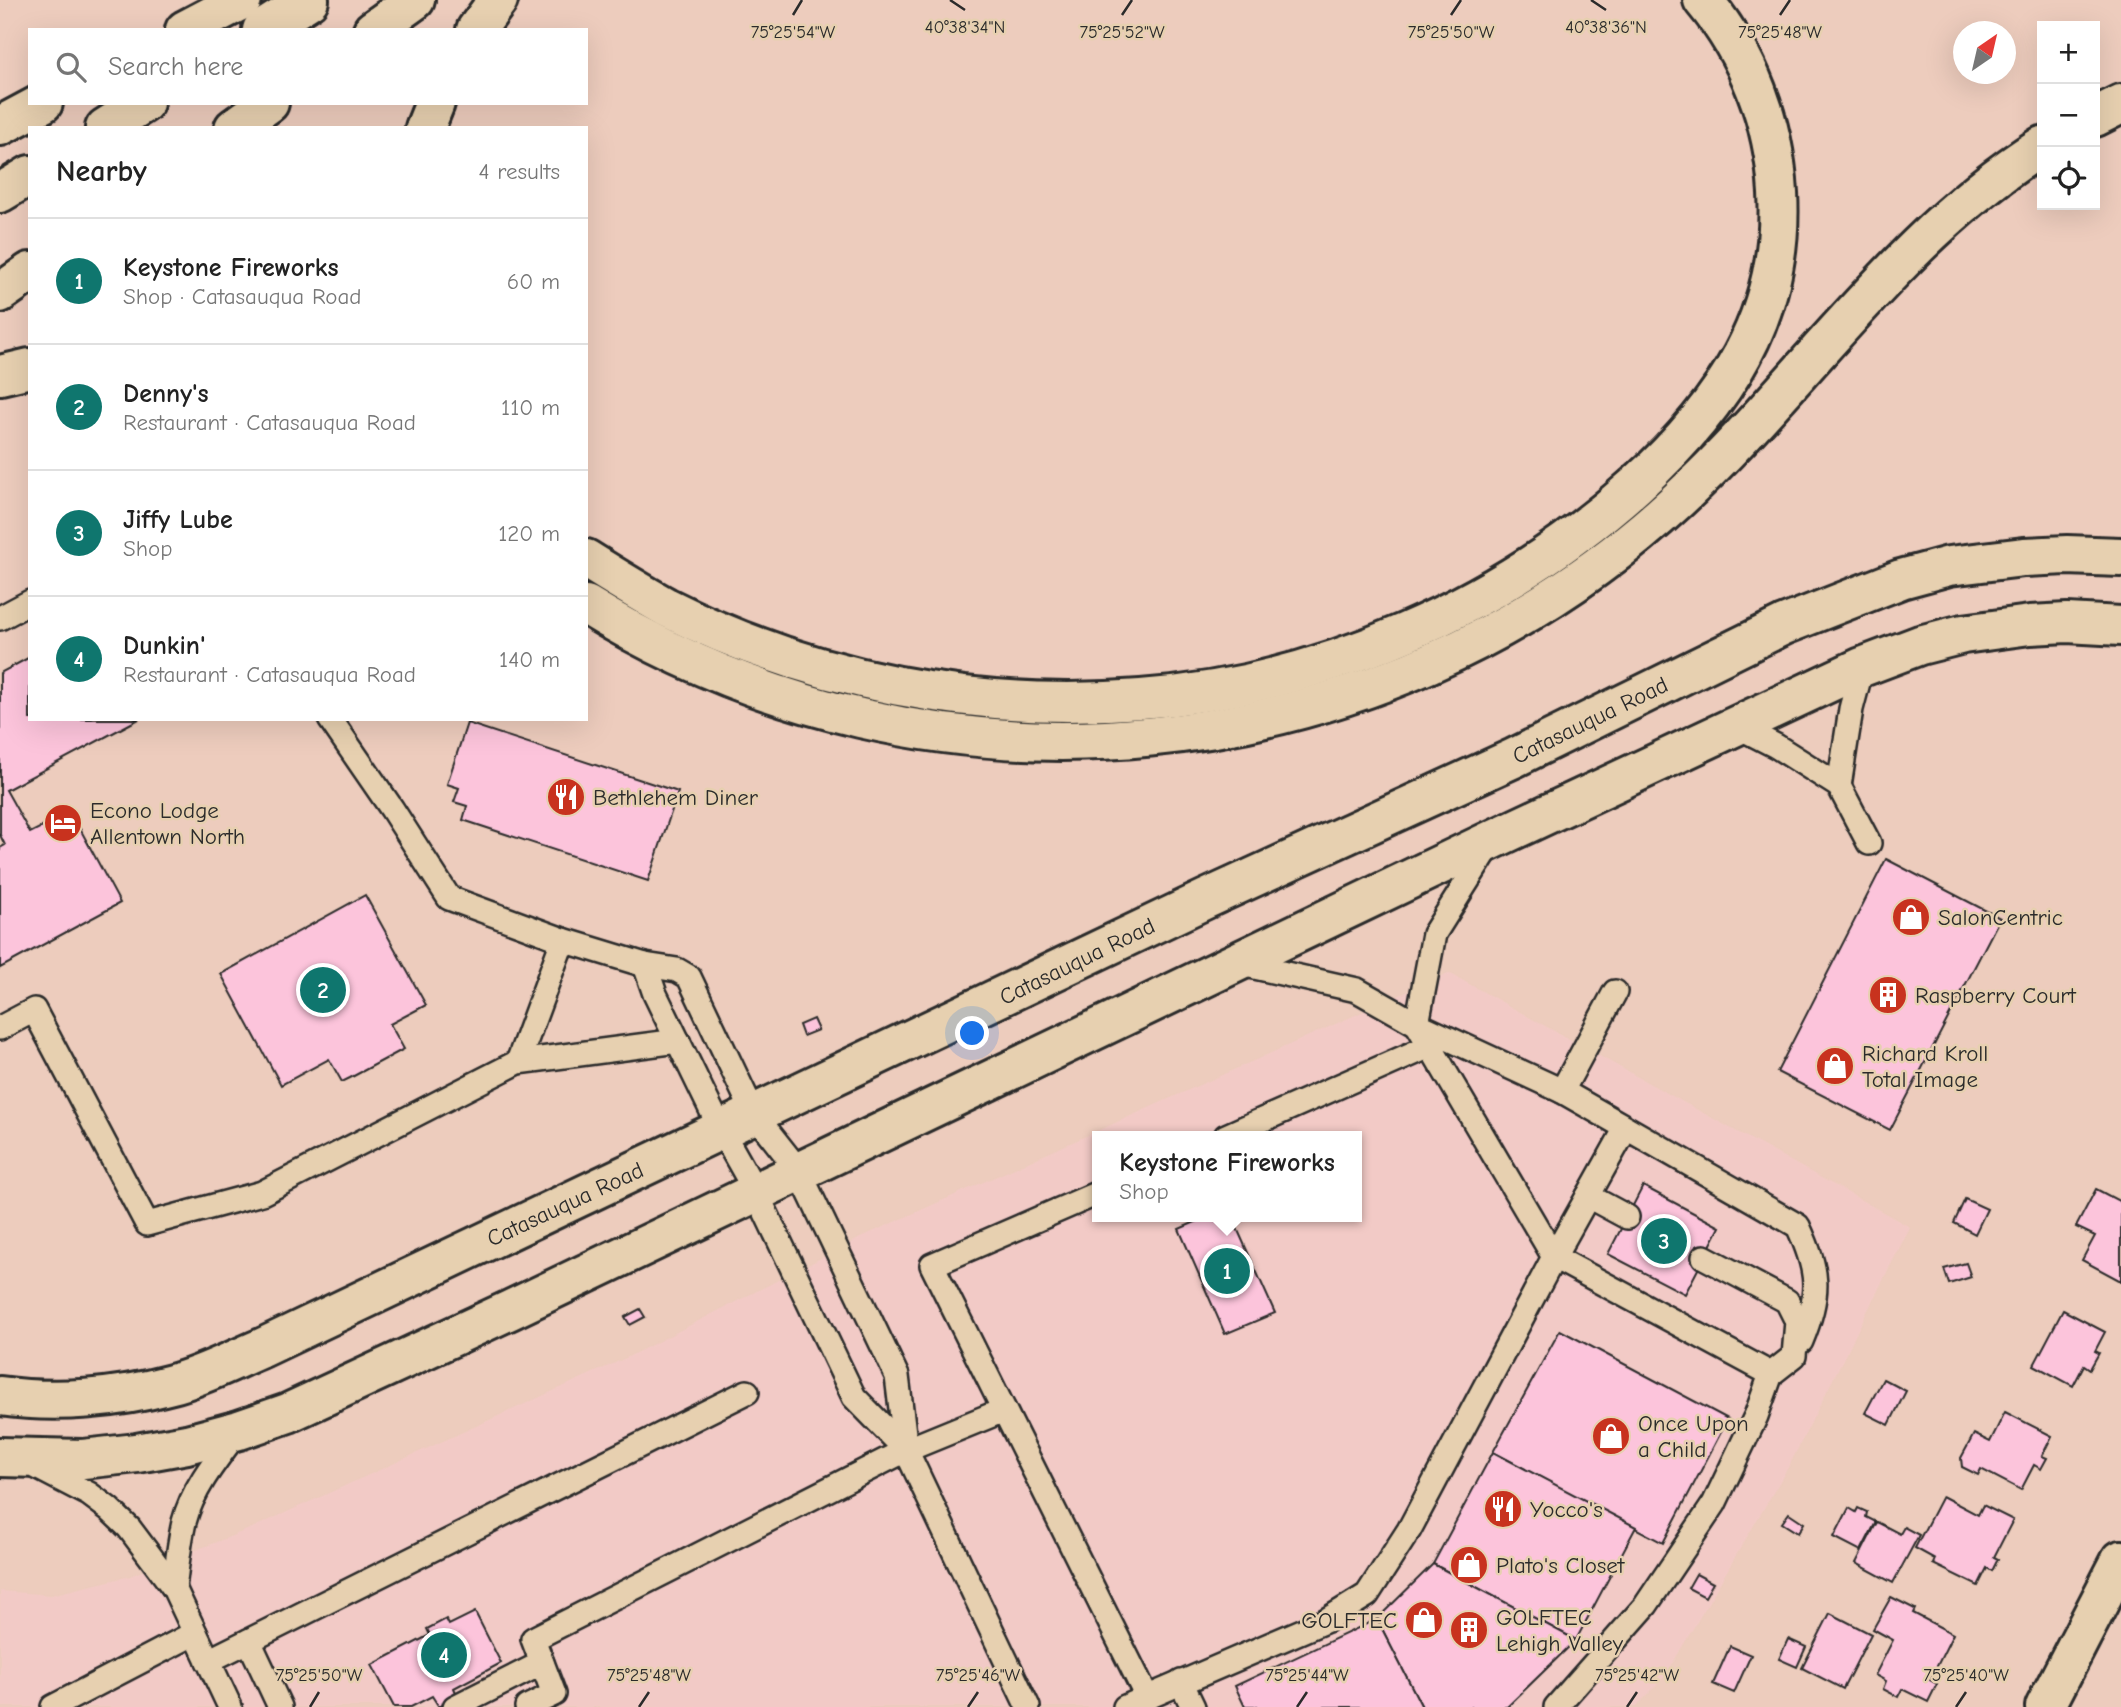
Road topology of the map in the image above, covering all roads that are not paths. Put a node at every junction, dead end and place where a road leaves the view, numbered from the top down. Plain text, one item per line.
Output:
1 (242, 0) edge
2 (309, 0) edge
3 (415, 0) edge
4 (498, 0) edge
5 (1703, 0) edge
6 (189, 28) edge
7 (265, 28) edge
8 (376, 28) edge
9 (477, 28) edge
10 (2121, 104) edge
11 (39, 105) edge
12 (141, 105) edge
13 (266, 105) edge
14 (434, 105) edge
15 (2100, 114) edge
16 (0, 125) edge
17 (108, 126) edge
18 (237, 126) edge
19 (426, 126) edge
20 (2040, 147) edge
21 (28, 175) edge
22 (0, 193) edge
23 (28, 273) edge
24 (0, 293) edge
25 (28, 368) edge
26 (0, 375) edge
27 (2121, 557) edge
28 (588, 560) edge
29 (28, 603) edge
30 (588, 606) edge
31 (0, 618) edge
32 (2121, 626) edge
33 (1862, 667) junction
34 (331, 721) edge
35 (1737, 726) junction
36 (1839, 786) junction
37 (1494, 839) junction
38 (1869, 843) dead end
39 (563, 940) junction
40 (1237, 963) junction
41 (645, 965) junction
42 (1615, 992) dead end
43 (1418, 1024) junction
44 (0, 1028) edge
45 (678, 1041) junction
46 (1430, 1046) junction
47 (518, 1062) junction
48 (1562, 1091) junction
49 (754, 1114) junction
50 (1626, 1128) junction
51 (721, 1130) junction
52 (1237, 1131) edge
53 (799, 1171) junction
54 (756, 1192) junction
55 (1092, 1195) edge
56 (1588, 1196) junction
57 (1627, 1217) dead end
58 (1554, 1257) junction
59 (1704, 1257) dead end
60 (1794, 1356) junction
61 (1771, 1374) junction
62 (747, 1392) dead end
63 (0, 1396) edge
64 (1004, 1410) junction
65 (239, 1430) junction
66 (906, 1450) junction
67 (10, 1458) edge
68 (2121, 1560) edge
69 (174, 1588) junction
70 (195, 1633) junction
71 (248, 1641) junction
72 (208, 1661) junction
73 (542, 1663) junction
74 (1181, 1682) junction
75 (1147, 1697) junction
76 (53, 1707) edge
77 (230, 1707) edge
78 (280, 1707) edge
79 (455, 1707) edge
80 (527, 1707) edge
81 (1028, 1707) edge
82 (1125, 1707) edge
83 (1193, 1707) edge
84 (1556, 1707) edge
85 (2045, 1707) edge

1 - 6 main road
2 - 7 main road
3 - 8 main road
4 - 9 main road
5 - 28 main road
10 - 15 main road
11 - 16 main road
12 - 17 main road
13 - 18 main road
14 - 19 main road
20 - 30 main road
21 - 22 main road
23 - 24 main road
25 - 26 main road
27 - 49 main road, Catasauqua Road
29 - 31 lane
32 - 33 main road
33 - 35 main road
33 - 36 lane
34 - 39 lane
35 - 36 lane
35 - 37 main road
36 - 38 lane
37 - 40 main road
37 - 43 lane
39 - 41 lane
39 - 47 lane
40 - 43 lane
40 - 53 main road
41 - 45 lane
41 - 49 lane
42 - 48 lane
43 - 46 lane
43 - 48 lane
44 - 47 lane
45 - 47 lane
45 - 51 lane
46 - 52 lane
46 - 58 lane
48 - 50 lane
49 - 51 main road, Catasauqua Road
49 - 53 lane
50 - 56 lane
50 - 60 lane
51 - 54 lane
51 - 63 main road, Catasauqua Road
53 - 54 main road
53 - 66 lane
54 - 65 main road
54 - 66 lane
55 - 64 lane
56 - 57 lane
56 - 58 lane
58 - 61 lane
58 - 74 lane
59 - 60 lane
60 - 61 lane
61 - 84 lane
62 - 71 lane
64 - 66 lane
64 - 75 lane
65 - 67 main road
65 - 69 lane
66 - 73 lane
66 - 81 lane
67 - 69 lane
68 - 85 main road
69 - 70 lane
70 - 72 lane
70 - 76 lane
71 - 72 lane
71 - 78 lane
72 - 77 lane
73 - 79 lane
73 - 80 lane
74 - 75 lane
74 - 83 lane
75 - 82 lane

